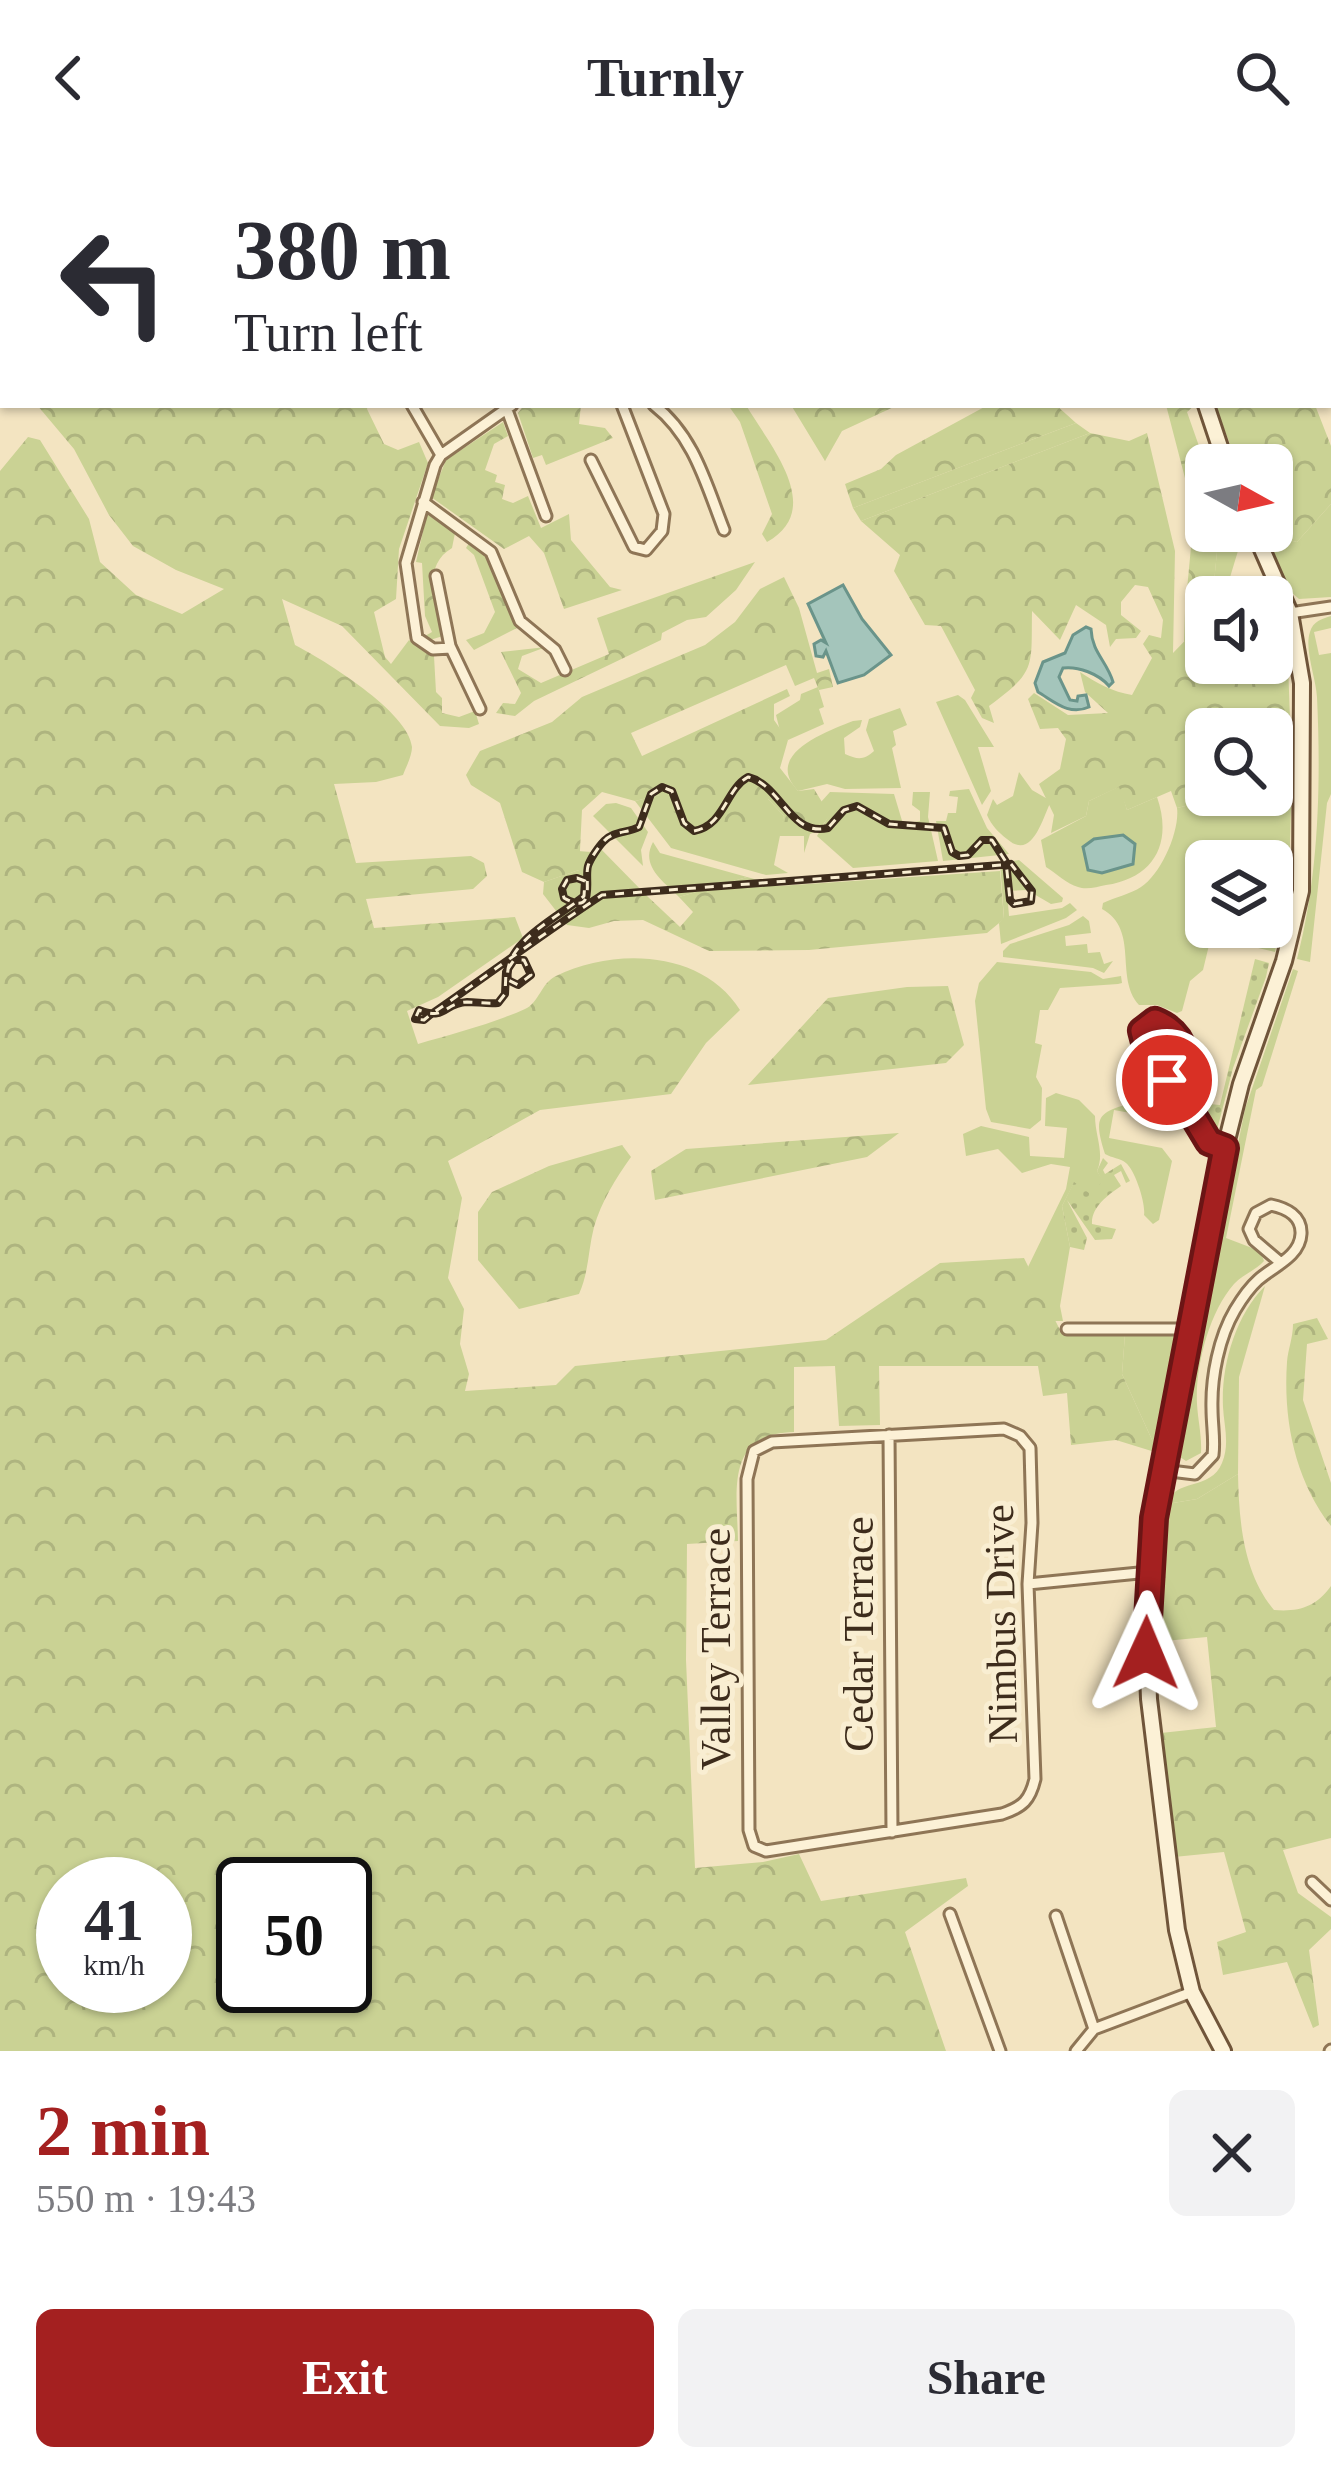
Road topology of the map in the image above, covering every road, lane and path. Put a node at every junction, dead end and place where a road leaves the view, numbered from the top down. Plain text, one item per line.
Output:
1 (414, 408) edge
2 (507, 408) edge
3 (508, 408) edge
4 (623, 408) edge
5 (658, 408) edge
6 (1207, 408) edge
7 (1219, 444) edge
8 (441, 455) junction
9 (591, 460) dead end
10 (423, 502) junction
11 (546, 516) dead end
12 (724, 530) dead end
13 (436, 576) dead end
14 (1331, 607) edge
15 (1293, 613) edge
16 (1293, 630) edge
17 (451, 648) junction
18 (565, 670) dead end
19 (480, 709) dead end
20 (1180, 1094) junction
21 (1225, 1148) junction
22 (1281, 1263) junction
23 (1067, 1329) dead end
24 (1189, 1329) junction
25 (889, 1436) junction
26 (754, 1451) joint
27 (1162, 1471) junction
28 (1149, 1573) junction
29 (1028, 1584) junction
30 (892, 1832) junction
31 (754, 1846) joint
32 (1312, 1882) dead end
33 (1331, 1900) edge
34 (950, 1914) dead end
35 (1056, 1916) dead end
36 (1192, 1992) junction
37 (1094, 2029) junction
38 (1000, 2051) edge
39 (1076, 2051) edge
40 (1222, 2051) edge

1 - 8 street
2 - 8 street
3 - 11 street
4 - 9 street
5 - 12 street
6 - 7 main road
8 - 10 street
10 - 17 street
10 - 18 street
13 - 17 street
14 - 15 street
16 - 21 main road
17 - 19 street
20 - 20 street
20 - 21 street
21 - 24 main road
22 - 22 street
22 - 27 street
23 - 24 street
24 - 27 main road
25 - 26 street, Nimbus Drive
25 - 29 street, Nimbus Drive
25 - 30 street, Cedar Terrace
26 - 31 street, Valley Terrace
27 - 28 main road
28 - 29 street
28 - 36 main road
29 - 30 street, Nimbus Drive
30 - 31 street, Nimbus Drive
32 - 33 street
34 - 38 street
35 - 37 street
36 - 37 street
36 - 40 main road
37 - 39 street

